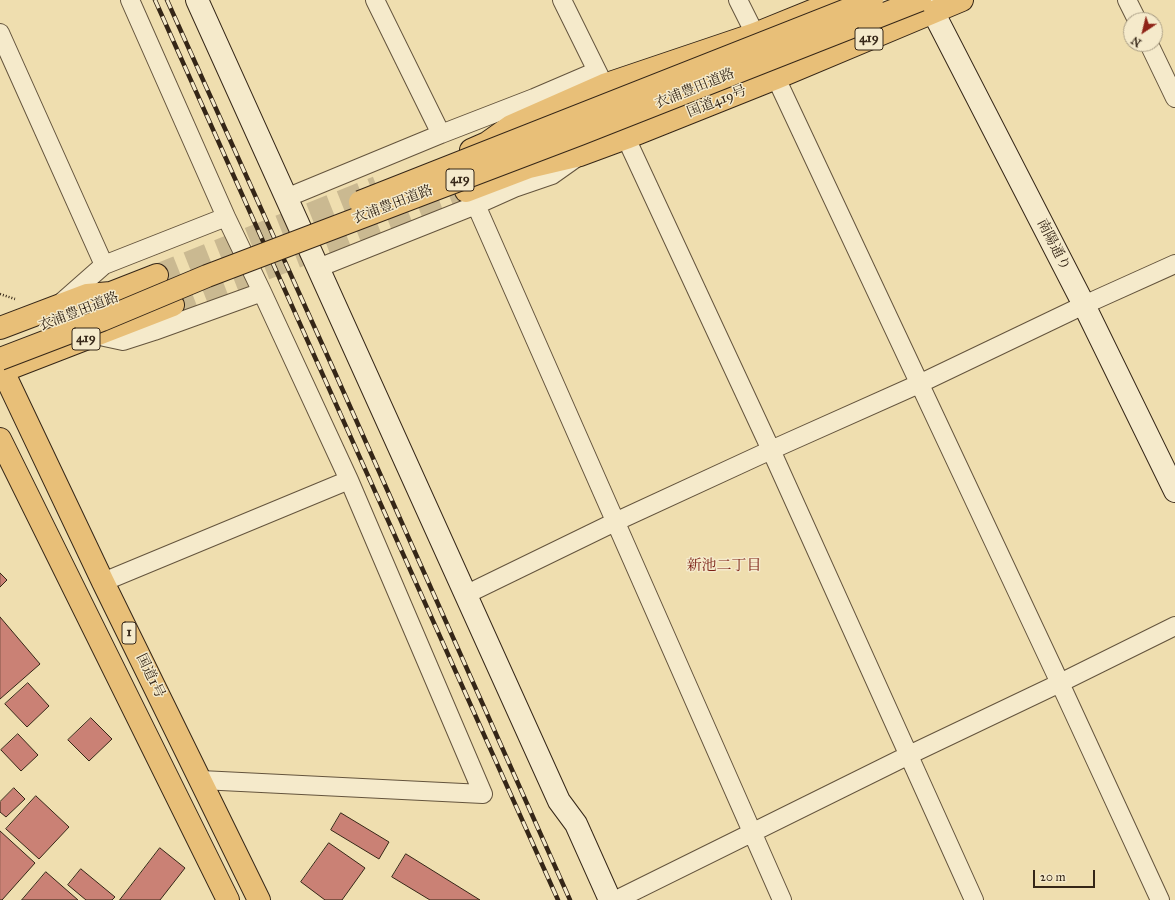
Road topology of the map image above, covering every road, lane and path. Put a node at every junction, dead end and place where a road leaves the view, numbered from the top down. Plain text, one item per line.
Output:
1 (130, 0) edge
2 (197, 0) edge
3 (375, 0) edge
4 (562, 0) edge
5 (738, 0) edge
6 (839, 0) edge
7 (872, 0) edge
8 (962, 0) edge
9 (1127, 0) edge
10 (927, 4) edge
11 (1133, 12) edge
12 (0, 32) edge
13 (755, 34) junction
14 (1153, 52) edge
15 (601, 78) junction
16 (776, 78) junction
17 (1175, 98) edge
18 (441, 134) junction
19 (626, 138) junction
20 (451, 158) dead end
21 (286, 198) junction
22 (471, 198) junction
23 (226, 218) junction
24 (1175, 264) edge
25 (104, 265) junction
26 (318, 268) junction
27 (157, 275) tunnel mouth
28 (262, 292) junction
29 (58, 305) junction
30 (173, 305) tunnel mouth
31 (1084, 305) junction
32 (0, 328) edge
33 (95, 335) junction
34 (0, 343) edge
35 (1, 367) edge
36 (921, 383) junction
37 (0, 438) edge
38 (771, 450) junction
39 (349, 480) junction
40 (1175, 491) edge
41 (615, 522) junction
42 (103, 582) junction
43 (465, 595) junction
44 (1175, 626) edge
45 (1060, 683) junction
46 (909, 755) junction
47 (201, 780) junction
48 (752, 832) junction
49 (228, 900) edge
50 (259, 900) edge
51 (610, 900) edge
52 (616, 900) edge
53 (782, 900) edge
54 (974, 900) edge
55 (1160, 900) edge

1 - 23 street
2 - 21 street
3 - 18 street
4 - 15 street
5 - 13 street
6 - 13 highway, 419
7 - 34 highway, 衣浦豊田道路 / 419, bridge
8 - 10 highway, 国道419号 / 419
9 - 11 street
10 - 16 highway, 国道419号 / 419
10 - 31 street, 南陽通り
10 - 35 highway, 衣浦豊田道路 / 419, bridge
12 - 25 street
13 - 15 highway, 419
13 - 16 highway
14 - 17 street
15 - 18 street
15 - 19 highway
15 - 20 highway, 419
16 - 19 highway, 国道419号 / 419
16 - 36 street
18 - 21 street
19 - 22 highway, 国道419号 / 419
19 - 38 street
21 - 26 street
22 - 26 street
22 - 41 street
23 - 25 street
23 - 28 street
24 - 31 street
25 - 29 street
26 - 43 street
27 - 29 highway
28 - 33 street
28 - 39 street
29 - 32 highway
30 - 33 highway, 419
31 - 36 street
31 - 40 street, 南陽通り
33 - 35 highway, 419
35 - 42 highway, 国道1号 / 1
36 - 38 street
36 - 45 street
37 - 49 highway, 国道1号 / 1
38 - 41 street
38 - 46 street
39 - 42 street
39 - 47 street
41 - 43 street
41 - 48 street
42 - 47 highway, 国道1号 / 1
43 - 51 street
44 - 45 street
45 - 46 street
45 - 55 street
46 - 48 street
46 - 54 street
47 - 50 highway, 国道1号 / 1
48 - 52 street
48 - 53 street

